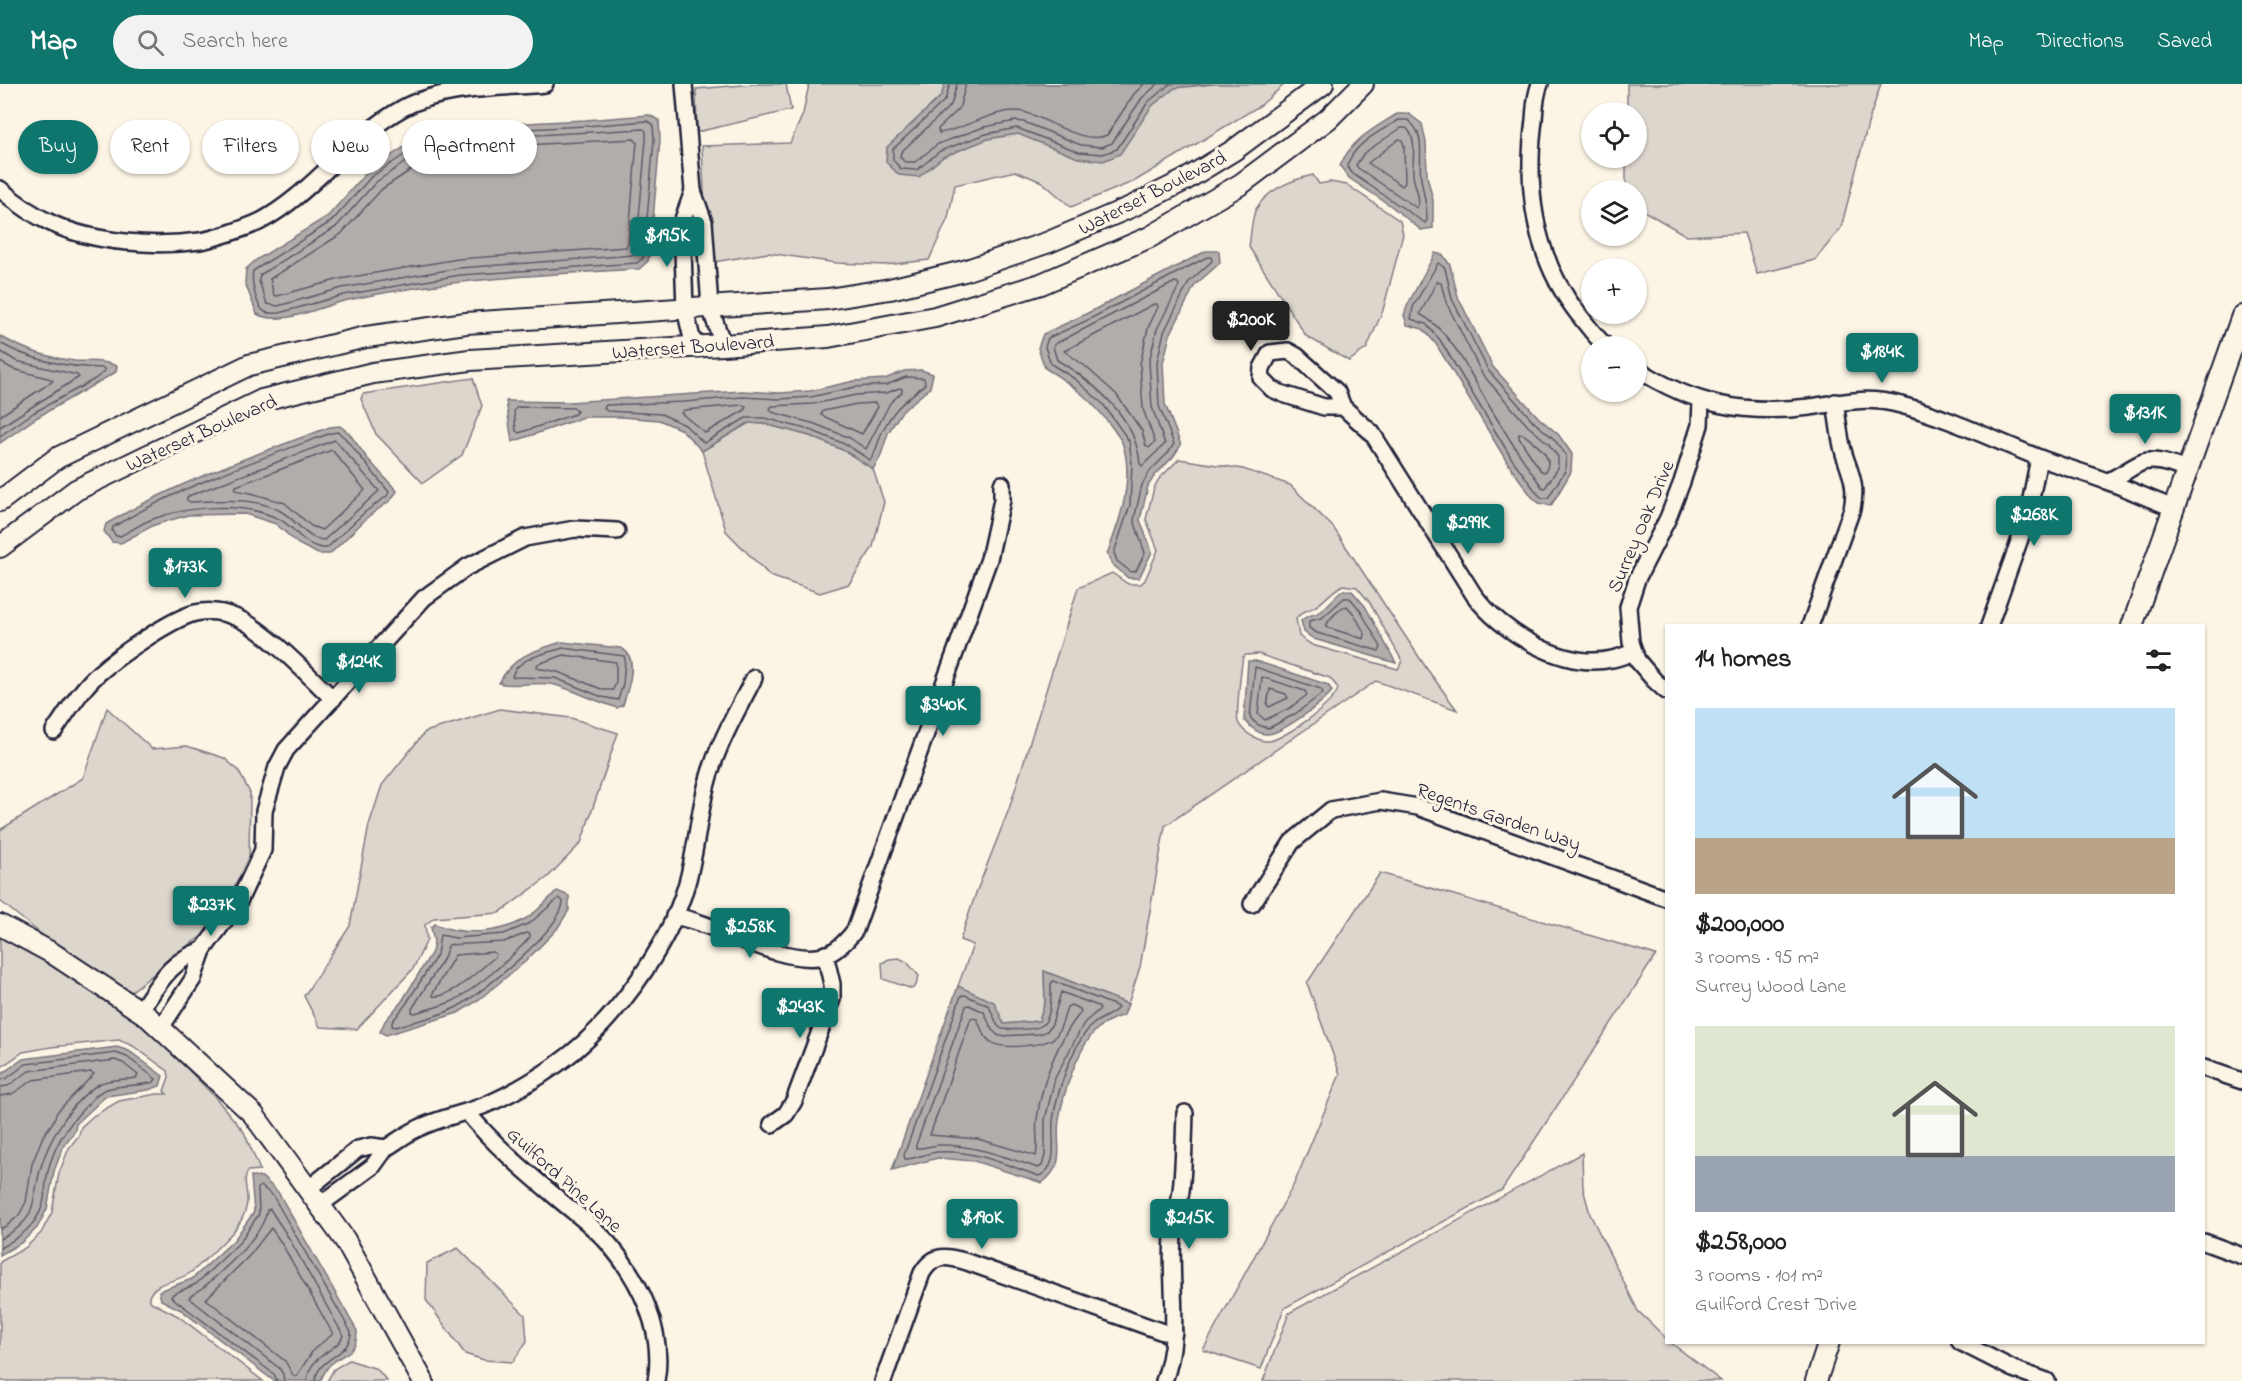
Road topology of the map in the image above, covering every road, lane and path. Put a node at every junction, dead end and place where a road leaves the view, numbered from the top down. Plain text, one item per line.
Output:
1 (545, 84) edge
2 (684, 84) edge
3 (1323, 84) edge
4 (1363, 84) edge
5 (1535, 88) edge
6 (0, 189) edge
7 (693, 191) junction
8 (710, 308) junction
9 (685, 309) junction
10 (2242, 316) edge
11 (1598, 336) edge
12 (723, 345) junction
13 (694, 347) junction
14 (1647, 374) edge
15 (1701, 401) junction
16 (1835, 402) junction
17 (1343, 407) junction
18 (2039, 458) junction
19 (2187, 470) junction
20 (2108, 482) junction
21 (1002, 484) dead end
22 (0, 501) edge
23 (2174, 508) junction
24 (617, 531) dead end
25 (0, 547) edge
26 (1811, 624) edge
27 (1990, 624) edge
28 (2133, 624) edge
29 (1634, 652) junction
30 (754, 678) dead end
31 (1665, 689) edge
32 (333, 699) junction
33 (54, 731) dead end
34 (1665, 898) edge
35 (1252, 904) dead end
36 (0, 911) edge
37 (674, 916) junction
38 (0, 925) edge
39 (203, 950) junction
40 (52, 953) junction
41 (825, 954) junction
42 (140, 1011) junction
43 (160, 1029) junction
44 (2205, 1068) edge
45 (2242, 1081) edge
46 (467, 1112) junction
47 (1185, 1113) dead end
48 (772, 1124) dead end
49 (386, 1148) junction
50 (308, 1189) junction
51 (320, 1206) junction
52 (2205, 1242) edge
53 (2242, 1256) edge
54 (1174, 1332) junction
55 (1828, 1344) edge
56 (1964, 1344) edge
57 (423, 1381) edge
58 (656, 1381) edge
59 (883, 1381) edge
60 (1164, 1381) edge
61 (1816, 1381) edge
62 (2047, 1381) edge

1 - 6 street
2 - 7 street
3 - 8 street, Waterset Boulevard
4 - 12 street, Waterset Boulevard
5 - 11 street
7 - 8 street
7 - 9 street
8 - 9 street, Waterset Boulevard
8 - 12 street
9 - 13 street
9 - 22 street, Waterset Boulevard
10 - 19 street
12 - 13 street, Waterset Boulevard
13 - 25 street, Waterset Boulevard
14 - 15 street
15 - 16 street
15 - 29 street, Surrey Oak Drive
16 - 18 street
16 - 26 street
17 - 17 street
17 - 29 street
18 - 20 street
18 - 27 street
19 - 20 street
19 - 23 street
20 - 23 street
21 - 41 street
23 - 28 street
24 - 32 street
29 - 31 street, Surrey Oak Drive
30 - 37 street
32 - 33 street
32 - 39 street
34 - 35 street, Regents Garden Way
36 - 40 street
37 - 41 street
37 - 46 street
38 - 40 street
39 - 42 street
39 - 43 street
40 - 42 street
41 - 48 street
42 - 43 street
43 - 50 street
44 - 45 street
46 - 49 street
46 - 58 street, Guilford Pine Lane
47 - 54 street
49 - 50 street
49 - 51 street
50 - 51 street
51 - 57 street
52 - 53 street
54 - 59 street
54 - 60 street
55 - 61 street
56 - 62 street

